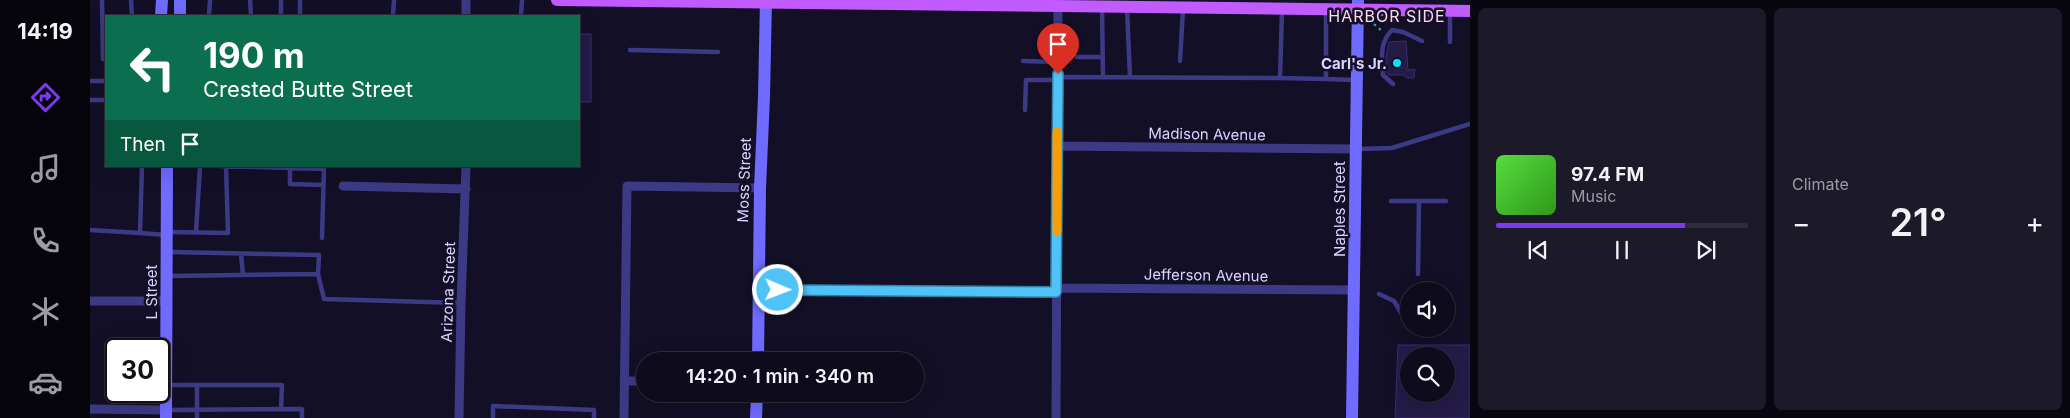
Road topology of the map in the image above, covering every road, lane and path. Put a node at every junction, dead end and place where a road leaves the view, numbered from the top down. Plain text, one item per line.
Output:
1 (102, 0) edge
2 (131, 0) edge
3 (162, 0) edge
4 (180, 0) edge
5 (210, 0) edge
6 (250, 0) edge
7 (281, 0) edge
8 (300, 0) edge
9 (394, 0) edge
10 (466, 0) edge
11 (522, 0) edge
12 (557, 0) edge
13 (766, 1) edge
14 (1058, 3) edge
15 (1358, 5) edge
16 (1102, 6) junction
17 (1127, 6) junction
18 (1184, 7) junction
19 (1282, 9) junction
20 (1326, 10) junction
21 (1450, 11) junction
22 (1470, 11) edge
23 (132, 15) edge
24 (161, 15) edge
25 (180, 15) edge
26 (209, 15) edge
27 (251, 15) edge
28 (281, 15) edge
29 (300, 15) edge
30 (393, 15) edge
31 (466, 15) edge
32 (521, 15) edge
33 (1374, 24) dead end
34 (1387, 35) junction
35 (1422, 41) dead end
36 (1450, 42) dead end
37 (630, 50) dead end
38 (718, 52) dead end
39 (1077, 57) dead end
40 (1102, 57) junction
41 (105, 59) edge
42 (1023, 61) dead end
43 (1180, 61) dead end
44 (1058, 62) junction
45 (1103, 77) junction
46 (1130, 77) junction
47 (1280, 78) junction
48 (1058, 79) junction
49 (1326, 79) junction
50 (1357, 80) junction
51 (90, 81) edge
52 (105, 81) edge
53 (1393, 84) dead end
54 (90, 100) edge
55 (105, 100) edge
56 (1025, 110) dead end
57 (1470, 124) edge
58 (1057, 146) junction
59 (1356, 149) junction
60 (142, 167) edge
61 (167, 167) edge
62 (200, 167) edge
63 (226, 167) edge
64 (258, 167) edge
65 (466, 167) edge
66 (290, 168) junction
67 (324, 168) edge
68 (323, 185) junction
69 (343, 186) dead end
70 (760, 188) junction
71 (466, 189) junction
72 (1391, 201) dead end
73 (1420, 201) junction
74 (1446, 201) dead end
75 (90, 230) edge
76 (196, 232) junction
77 (140, 233) junction
78 (167, 233) junction
79 (322, 238) dead end
80 (167, 252) junction
81 (241, 254) junction
82 (318, 274) junction
83 (1418, 274) dead end
84 (243, 275) junction
85 (167, 276) junction
86 (759, 289) junction
87 (1056, 290) junction
88 (1355, 290) junction
89 (1379, 294) dead end
90 (90, 301) edge
91 (167, 301) junction
92 (461, 303) junction
93 (1400, 311) edge
94 (167, 338) edge
95 (758, 352) edge
96 (624, 380) junction
97 (636, 381) edge
98 (170, 385) edge
99 (197, 385) junction
100 (757, 402) edge
101 (90, 409) edge
102 (281, 409) junction
103 (196, 410) junction
104 (166, 414) edge
105 (197, 418) edge
106 (302, 418) edge
107 (459, 418) edge
108 (493, 418) edge
109 (594, 418) edge
110 (624, 418) edge
111 (756, 418) edge
112 (1056, 418) edge
113 (1352, 418) edge

1 - 41 lane
2 - 23 lane
3 - 24 street
4 - 25 street
5 - 26 lane
6 - 27 lane
7 - 28 lane
8 - 29 lane
9 - 30 lane
10 - 31 street
11 - 32 lane
12 - 13 main road
13 - 14 main road
13 - 70 street, Moss Street
14 - 16 main road
14 - 44 street
15 - 20 main road
15 - 21 main road
15 - 50 street, Naples Street
16 - 17 main road
16 - 40 lane
17 - 18 main road
17 - 46 lane
18 - 19 main road
18 - 43 lane
19 - 20 main road
19 - 47 lane
20 - 49 lane
21 - 22 main road
21 - 36 lane
33 - 34 path
34 - 35 lane
34 - 53 lane
37 - 38 lane
39 - 40 lane
40 - 45 lane
42 - 44 lane
44 - 48 street
45 - 46 lane
45 - 48 lane
46 - 47 lane
47 - 49 lane
48 - 56 lane
48 - 58 street
49 - 50 lane
50 - 59 street, Naples Street
51 - 52 lane
54 - 55 lane
57 - 59 lane
58 - 59 street, Madison Avenue
58 - 87 street
59 - 88 street, Naples Street
60 - 77 lane
61 - 78 street, L Street
62 - 76 lane
63 - 76 lane
64 - 66 lane
65 - 71 street, Arizona Street
66 - 67 lane
66 - 68 lane
67 - 68 lane
68 - 79 lane
69 - 71 street
70 - 86 street, Moss Street
70 - 96 street
71 - 92 street, Arizona Street
72 - 73 lane
73 - 74 lane
73 - 83 lane
75 - 77 lane
76 - 78 lane
77 - 78 lane
78 - 80 street, L Street
80 - 81 lane
80 - 85 street, L Street
81 - 82 lane
81 - 84 lane
82 - 84 lane
82 - 92 lane
84 - 85 lane
85 - 91 street, L Street
86 - 87 street, Jefferson Avenue
86 - 95 street, Moss Street
87 - 88 street, Jefferson Avenue
87 - 112 street
88 - 113 street, Naples Street
89 - 93 lane
90 - 91 street
91 - 94 street, L Street
92 - 107 street, Arizona Street
96 - 97 street
96 - 110 street
98 - 99 lane
99 - 102 lane
99 - 103 lane
100 - 111 street
101 - 104 street
102 - 103 lane
102 - 106 lane
103 - 104 lane
103 - 105 lane
108 - 109 lane

